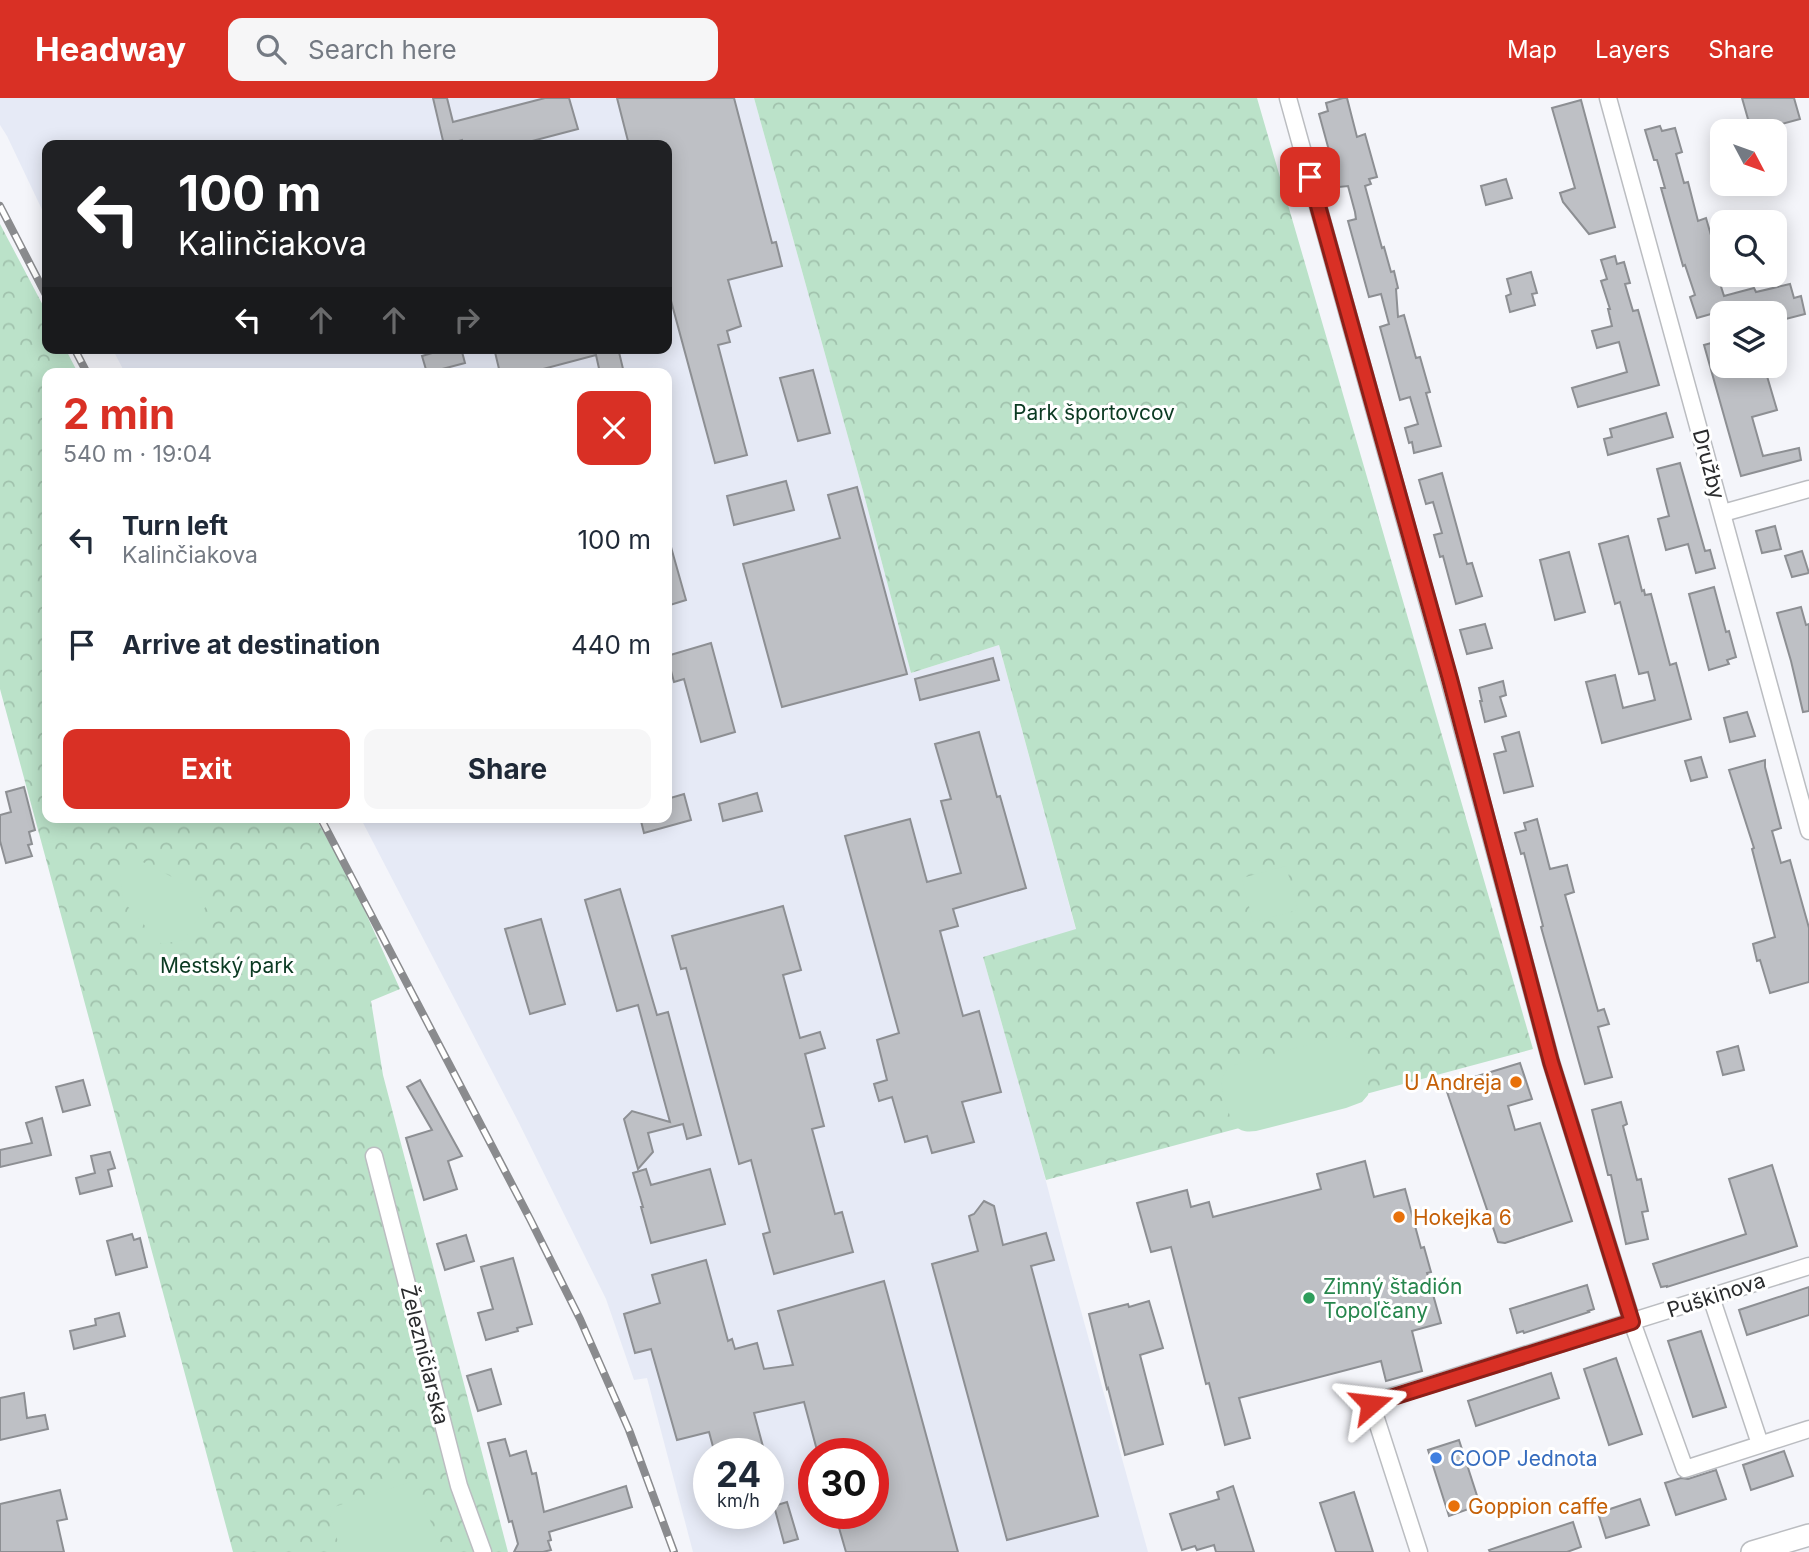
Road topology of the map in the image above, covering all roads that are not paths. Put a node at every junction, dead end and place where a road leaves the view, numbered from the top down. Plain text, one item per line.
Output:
1 (1288, 98) edge
2 (1608, 98) edge
3 (1809, 489) edge
4 (1723, 513) junction
5 (1809, 831) edge
6 (374, 1156) dead end
7 (1809, 1266) edge
8 (1711, 1297) junction
9 (1632, 1322) junction
10 (1809, 1429) edge
11 (1760, 1444) junction
12 (1809, 1535) edge
13 (483, 1552) edge
14 (1419, 1552) edge
15 (1752, 1552) edge

1 - 9 street
2 - 4 street, Družby
3 - 4 street
4 - 5 street, Družby
6 - 13 street, Železničiarska
7 - 8 street, Puškinova
8 - 9 street, Puškinova
8 - 11 street
9 - 11 street
9 - 14 street, Puškinova
10 - 11 street
12 - 15 main road

